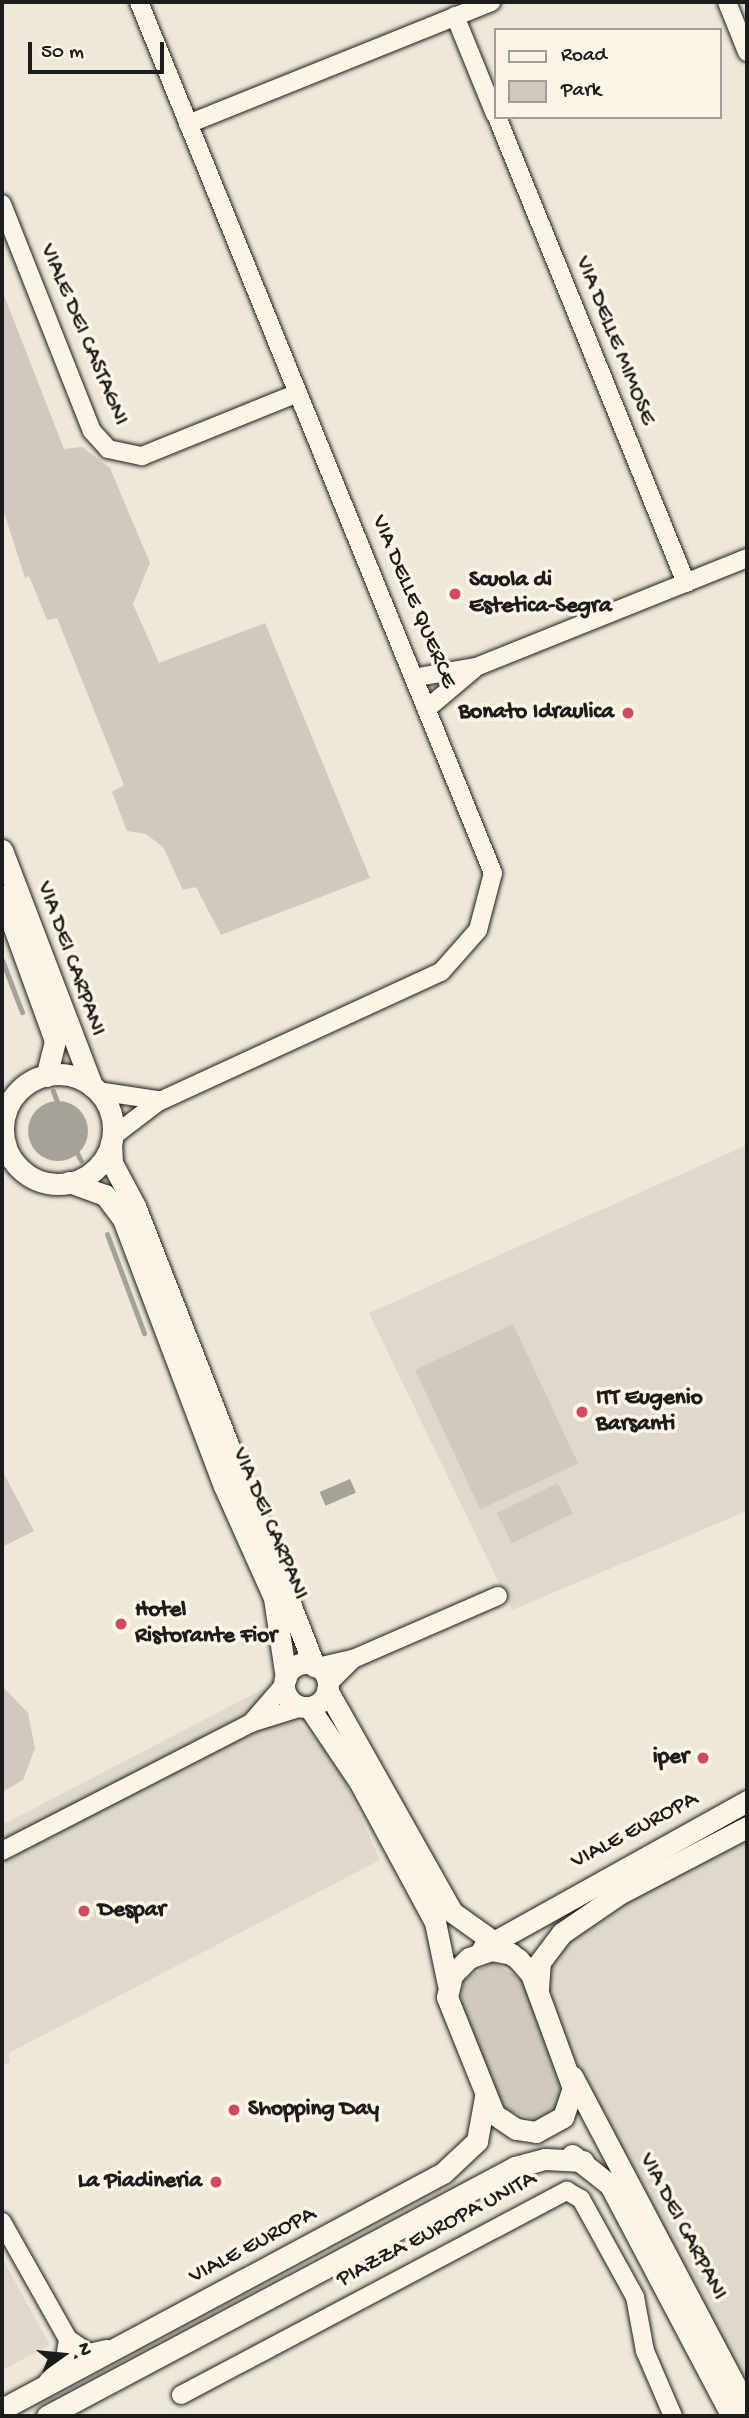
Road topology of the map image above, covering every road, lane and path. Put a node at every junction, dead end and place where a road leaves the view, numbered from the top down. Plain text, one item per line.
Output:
1 (139, 2) edge
2 (491, 2) edge
3 (727, 2) edge
4 (456, 16) junction
5 (747, 52) edge
6 (494, 111) edge
7 (497, 119) edge
8 (188, 124) junction
9 (2, 204) edge
10 (299, 393) junction
11 (747, 558) edge
12 (686, 583) junction
13 (484, 664) junction
14 (418, 677) junction
15 (429, 706) junction
16 (2, 850) edge
17 (2, 895) edge
18 (46, 1076) junction
19 (94, 1088) junction
20 (164, 1099) junction
21 (112, 1140) junction
22 (69, 1182) junction
23 (195, 1391) junction
24 (498, 1596) dead end
25 (321, 1677) junction
26 (285, 1681) junction
27 (305, 1707) junction
28 (251, 1723) junction
29 (747, 1801) edge
30 (747, 1827) edge
31 (2, 1851) edge
32 (544, 1909) junction
33 (461, 1921) junction
34 (486, 1947) junction
35 (448, 1985) junction
36 (538, 2001) junction
37 (570, 2072) junction
38 (485, 2091) junction
39 (539, 2133) junction
40 (583, 2161) junction
41 (515, 2167) junction
42 (2, 2222) edge
43 (232, 2286) junction
44 (68, 2339) junction
45 (181, 2395) dead end
46 (5, 2408) edge
47 (747, 2408) edge
48 (47, 2416) edge
49 (673, 2416) edge
50 (732, 2416) edge

1 - 8 street, VIA DELLE QUERCE
2 - 4 street
3 - 5 street
4 - 6 street, VIA DELLE MIMOSE
4 - 8 street
7 - 12 street, VIA DELLE MIMOSE
8 - 10 street, VIA DELLE QUERCE
9 - 10 street, VIALE DEI CASTAGNI
10 - 14 street, VIA DELLE QUERCE
11 - 12 street
12 - 13 street
13 - 14 street
13 - 15 street
14 - 15 street, VIA DELLE QUERCE
15 - 20 street, VIA DELLE QUERCE
16 - 19 street, VIA DEI CARPANI
17 - 18 street, VIA DEI CARPANI
18 - 19 street
18 - 22 street
19 - 20 street, VIA DELLE QUERCE
19 - 21 street
20 - 21 street, VIA DELLE QUERCE
21 - 22 street
21 - 23 street, VIA DEI CARPANI
22 - 23 street, VIA DEI CARPANI
23 - 25 street, VIA DEI CARPANI
23 - 26 street, VIA DEI CARPANI
24 - 25 street
25 - 26 street
25 - 27 street
25 - 33 street, VIA DEI CARPANI
26 - 27 street
26 - 28 street
27 - 28 street
27 - 35 street
28 - 31 street
29 - 32 street, VIALE EUROPA
30 - 36 street
32 - 33 street
32 - 34 street, VIALE EUROPA
33 - 34 street, VIA DEI CARPANI
34 - 35 street, VIALE EUROPA
34 - 36 street, VIA DEI CARPANI
35 - 38 street, VIA DEI CARPANI
36 - 37 street, VIA DEI CARPANI
37 - 39 street
37 - 47 street, VIA DEI CARPANI
38 - 39 street, VIA DEI CARPANI
38 - 43 street, VIALE EUROPA
39 - 40 street, VIA DEI CARPANI
39 - 41 street
40 - 41 street
40 - 50 street, VIA DEI CARPANI
41 - 48 street
42 - 44 street
43 - 44 street
43 - 46 street, VIALE EUROPA
44 - 46 street
45 - 49 street, PIAZZA EUROPA UNITA

